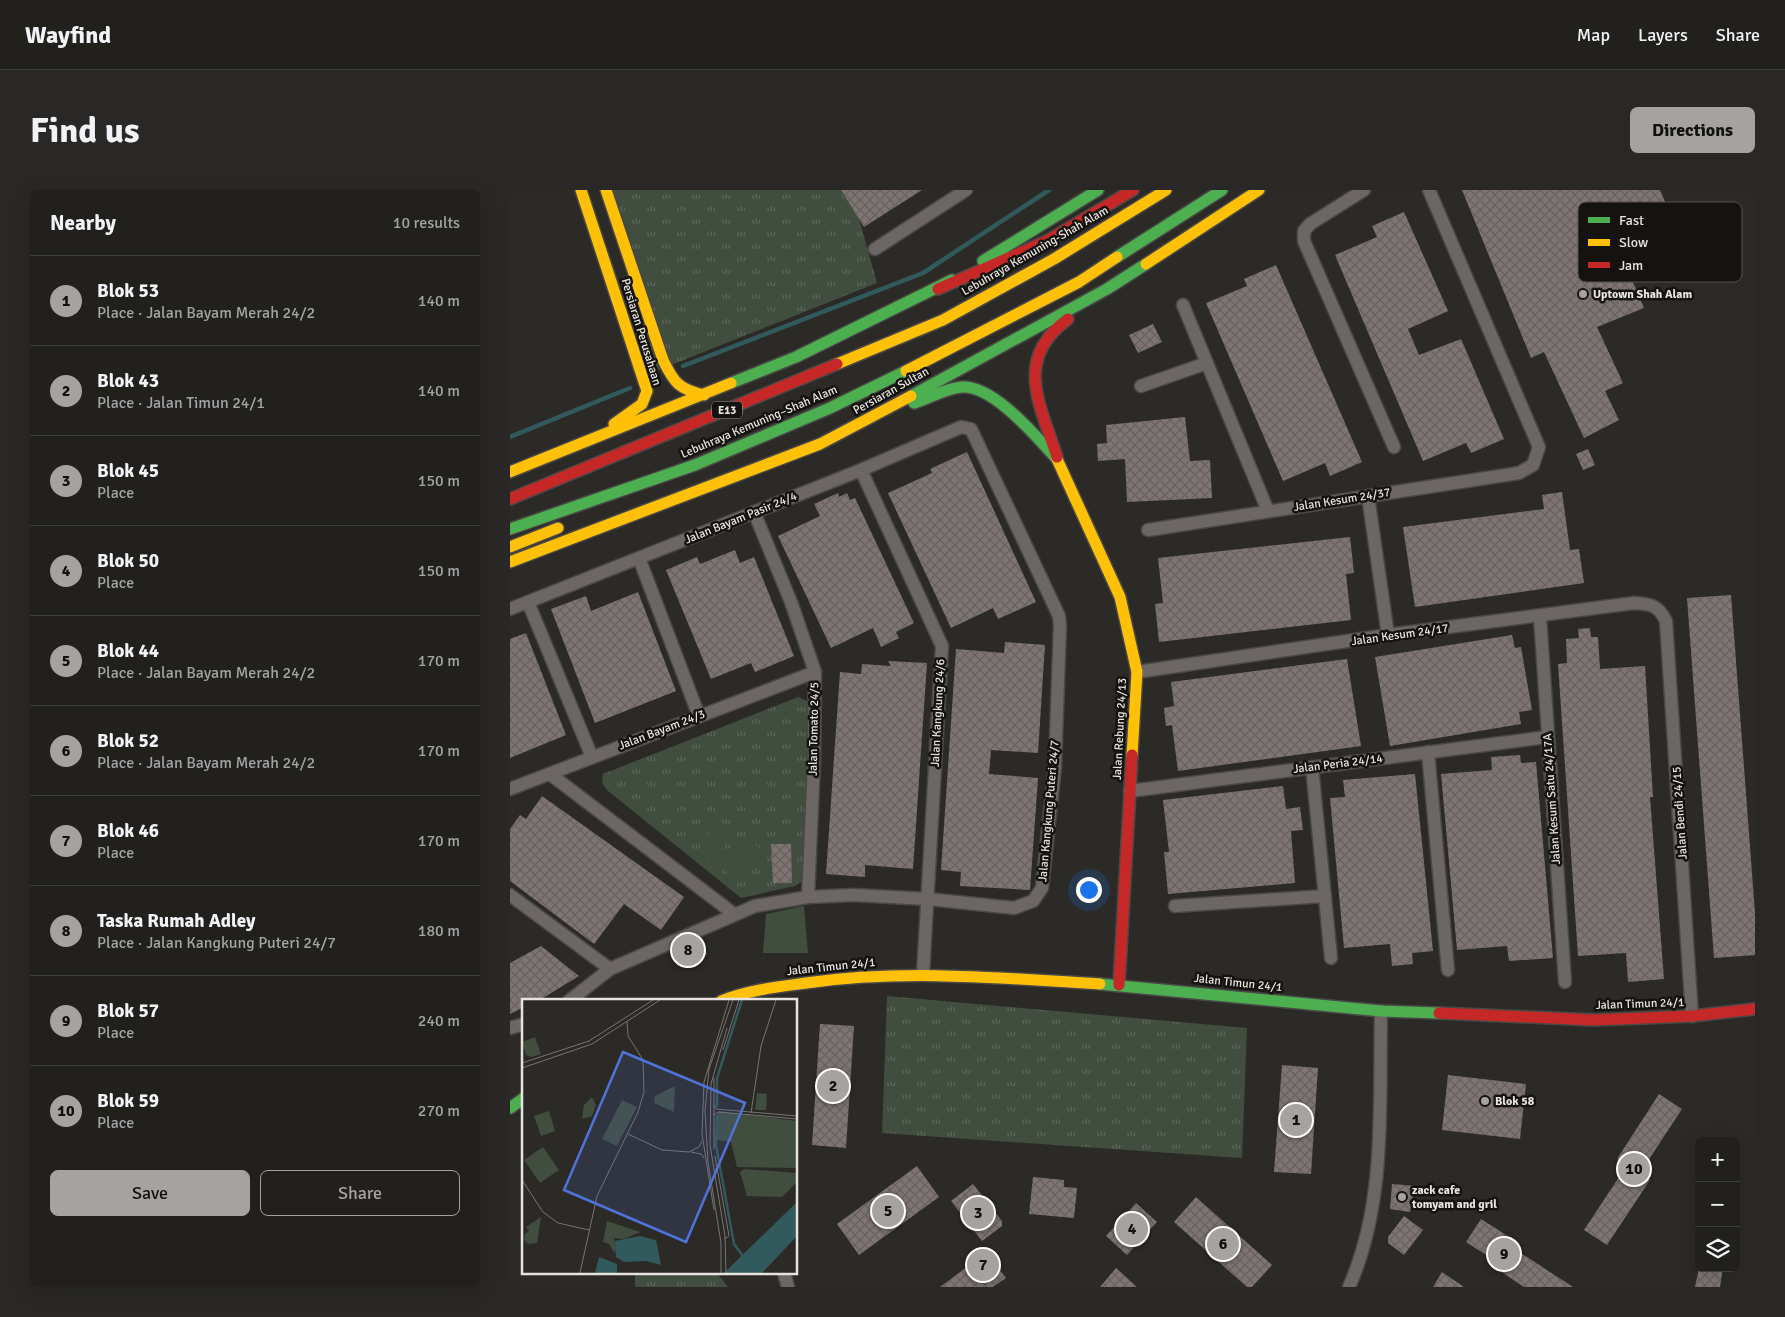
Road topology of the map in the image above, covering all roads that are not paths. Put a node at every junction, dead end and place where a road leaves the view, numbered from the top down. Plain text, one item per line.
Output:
1 (581, 190) edge
2 (606, 190) edge
3 (966, 190) edge
4 (1098, 190) edge
5 (1166, 190) edge
6 (1222, 190) edge
7 (1259, 190) edge
8 (1364, 190) edge
9 (1430, 190) edge
10 (1131, 191) edge
11 (875, 249) dead end
12 (938, 289) junction
13 (1107, 289) junction
14 (1182, 305) dead end
15 (943, 320) joint
16 (1207, 364) junction
17 (1141, 386) dead end
18 (704, 395) junction
19 (880, 414) junction
20 (971, 429) joint
21 (572, 447) junction
22 (1394, 447) dead end
23 (1057, 459) junction
24 (695, 465) junction
25 (861, 470) junction
26 (510, 472) edge
27 (1368, 496) junction
28 (510, 499) edge
29 (596, 512) dead end
30 (754, 512) junction
31 (1268, 512) junction
32 (569, 523) dead end
33 (510, 529) edge
34 (1148, 530) dead end
35 (510, 547) edge
36 (639, 558) junction
37 (510, 562) edge
38 (528, 602) junction
39 (510, 609) edge
40 (1661, 611) joint
41 (1540, 617) junction
42 (1388, 635) junction
43 (815, 672) junction
44 (1137, 672) junction
45 (699, 716) junction
46 (1547, 737) junction
47 (1428, 752) junction
48 (592, 758) junction
49 (1312, 767) junction
50 (550, 774) junction
51 (510, 789) edge
52 (1130, 791) junction
53 (510, 895) edge
54 (808, 896) junction
55 (1325, 896) junction
56 (928, 899) junction
57 (1175, 906) dead end
58 (734, 914) junction
59 (1332, 958) dead end
60 (610, 970) junction
61 (1448, 970) dead end
62 (923, 974) junction
63 (1565, 982) dead end
64 (1119, 985) junction
65 (747, 996) edge
66 (572, 999) edge
67 (731, 999) edge
68 (1755, 1009) edge
69 (1381, 1011) junction
70 (1692, 1016) junction
71 (522, 1099) edge
72 (510, 1107) edge
73 (784, 1274) edge
74 (788, 1287) edge
75 (1349, 1287) edge

1 - 21 main road, Persiaran Perusahaan
2 - 18 main road, Persiaran Perusahaan
3 - 11 street
4 - 12 main road
5 - 15 main road, Lebuhraya Kemuning-Shah Alam / E13
6 - 24 main road, Lebuhraya Kemuning–Shah Alam
7 - 13 main road, Persiaran Sultan
8 - 22 street
9 - 27 street, Jalan Kesum 24/37
10 - 12 main road
12 - 18 main road
13 - 19 main road, Persiaran Sultan
13 - 23 main road
14 - 16 street
15 - 28 main road, Lebuhraya Kemuning–Shah Alam / E13
16 - 17 street
16 - 31 street
18 - 21 main road
19 - 23 main road
19 - 37 main road, Persiaran Sultan
20 - 25 street, Jalan Bayam Pasir 24/4
20 - 56 street, Jalan Kangkung Puteri 24/7
21 - 26 main road
23 - 44 main road, Jalan Rebung 24/13
24 - 29 main road
24 - 33 main road, Lebuhraya Kemuning–Shah Alam
25 - 30 street, Jalan Bayam Pasir 24/4
25 - 56 street, Jalan Kangkung 24/6
27 - 31 street, Jalan Kesum 24/37
27 - 42 street
30 - 36 street, Jalan Bayam Pasir 24/4
30 - 43 street, Jalan Tomato 24/5
31 - 34 street, Jalan Kesum 24/37
32 - 35 main road
36 - 38 street, Jalan Bayam Pasir 24/4
36 - 45 street
38 - 39 street, Jalan Bayam Pasir 24/4
38 - 48 street
40 - 41 street, Jalan Kesum 24/17
40 - 70 street, Jalan Bendi 24/15
41 - 42 street, Jalan Kesum 24/17
41 - 46 street, Jalan Kesum Satu 24/17A
42 - 44 street, Jalan Kesum 24/17
43 - 45 street, Jalan Bayam 24/3
43 - 54 street, Jalan Tomato 24/5
44 - 52 main road, Jalan Rebung 24/13
45 - 48 street, Jalan Bayam 24/3
46 - 47 street, Jalan Peria 24/14
46 - 63 street, Jalan Kesum Satu 24/17A
47 - 49 street, Jalan Peria 24/14
47 - 61 street
48 - 50 street, Jalan Bayam 24/3
49 - 52 street, Jalan Peria 24/14
49 - 55 street
50 - 51 street, Jalan Bayam 24/3
50 - 58 street
52 - 64 main road, Jalan Rebung 24/13
53 - 60 street
54 - 56 street, Jalan Kangkung Puteri 24/7
54 - 58 street, Jalan Kangkung Puteri 24/7
55 - 57 street
55 - 59 street
56 - 62 street, Jalan Kangkung 24/6
58 - 60 street, Jalan Kangkung Puteri 24/7
60 - 66 street, Jalan Kangkung Puteri 24/7
62 - 64 main road, Jalan Timun 24/1
62 - 65 main road, Jalan Timun 24/1
64 - 69 main road, Jalan Timun 24/1
65 - 67 main road, Jalan Timun 24/1
68 - 70 main road, Jalan Timun 24/1
69 - 70 main road, Jalan Timun 24/1
69 - 75 street
71 - 72 main road
73 - 74 street

